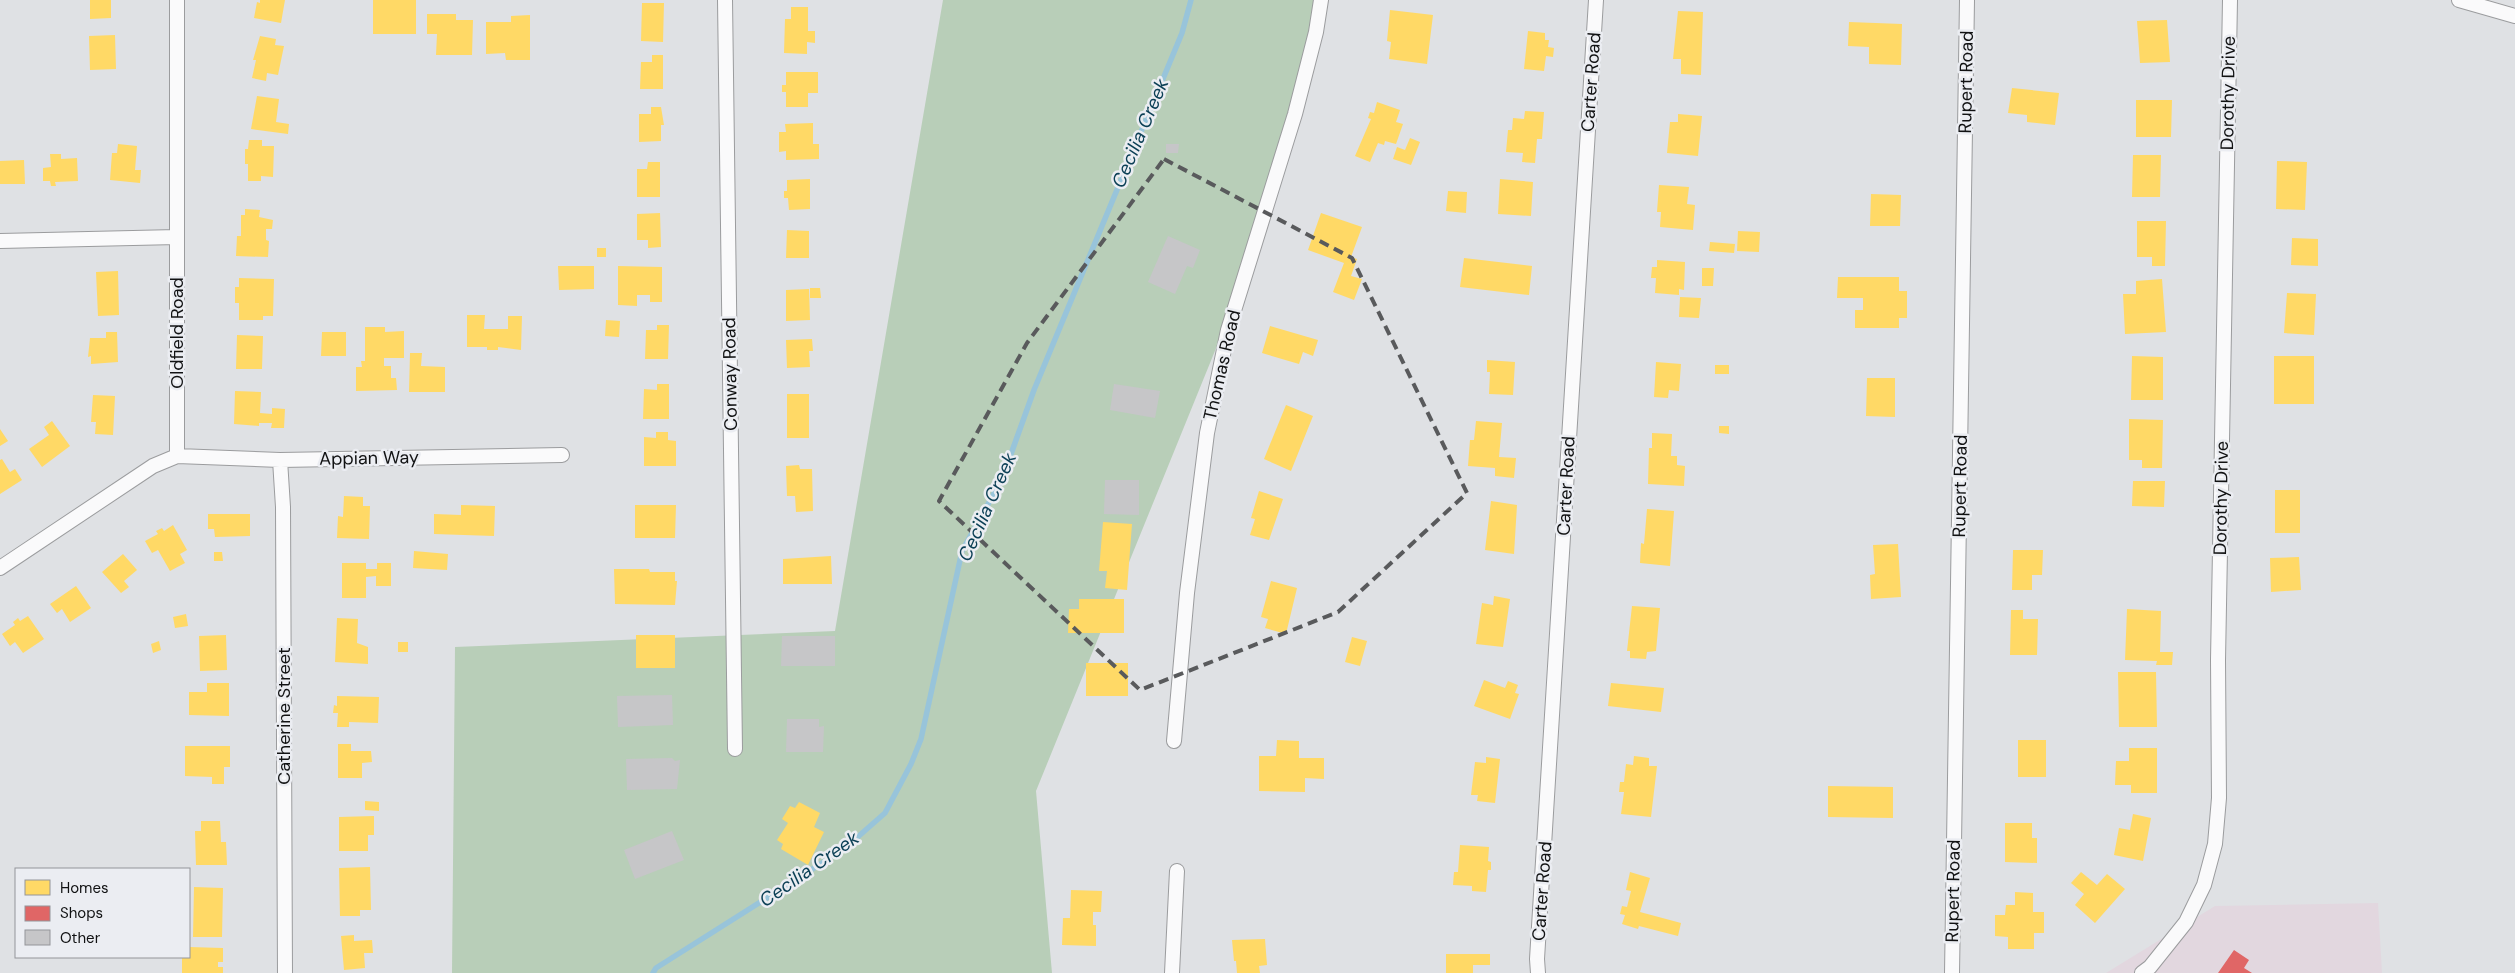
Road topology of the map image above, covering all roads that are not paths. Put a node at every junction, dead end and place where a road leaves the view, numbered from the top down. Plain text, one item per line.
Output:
1 (177, 0) edge
2 (724, 0) edge
3 (1321, 0) edge
4 (1596, 0) edge
5 (1968, 0) edge
6 (2230, 0) edge
7 (2459, 0) edge
8 (2515, 16) edge
9 (177, 237) junction
10 (0, 241) edge
11 (562, 455) dead end
12 (177, 456) junction
13 (280, 460) junction
14 (0, 568) edge
15 (1174, 740) dead end
16 (735, 748) dead end
17 (1177, 871) dead end
18 (285, 973) edge
19 (1172, 973) edge
20 (1538, 973) edge
21 (1952, 973) edge
22 (2142, 973) edge

1 - 9 street, Oldfield Road
2 - 16 street, Conway Road
3 - 15 street, Thomas Road
4 - 20 street, Carter Road
5 - 21 street, Rupert Road
6 - 22 street, Dorothy Drive
7 - 8 street
9 - 10 street
9 - 12 street, Oldfield Road
11 - 13 street, Appian Way
12 - 13 street, Appian Way
12 - 14 street
13 - 18 street, Catherine Street
17 - 19 street

